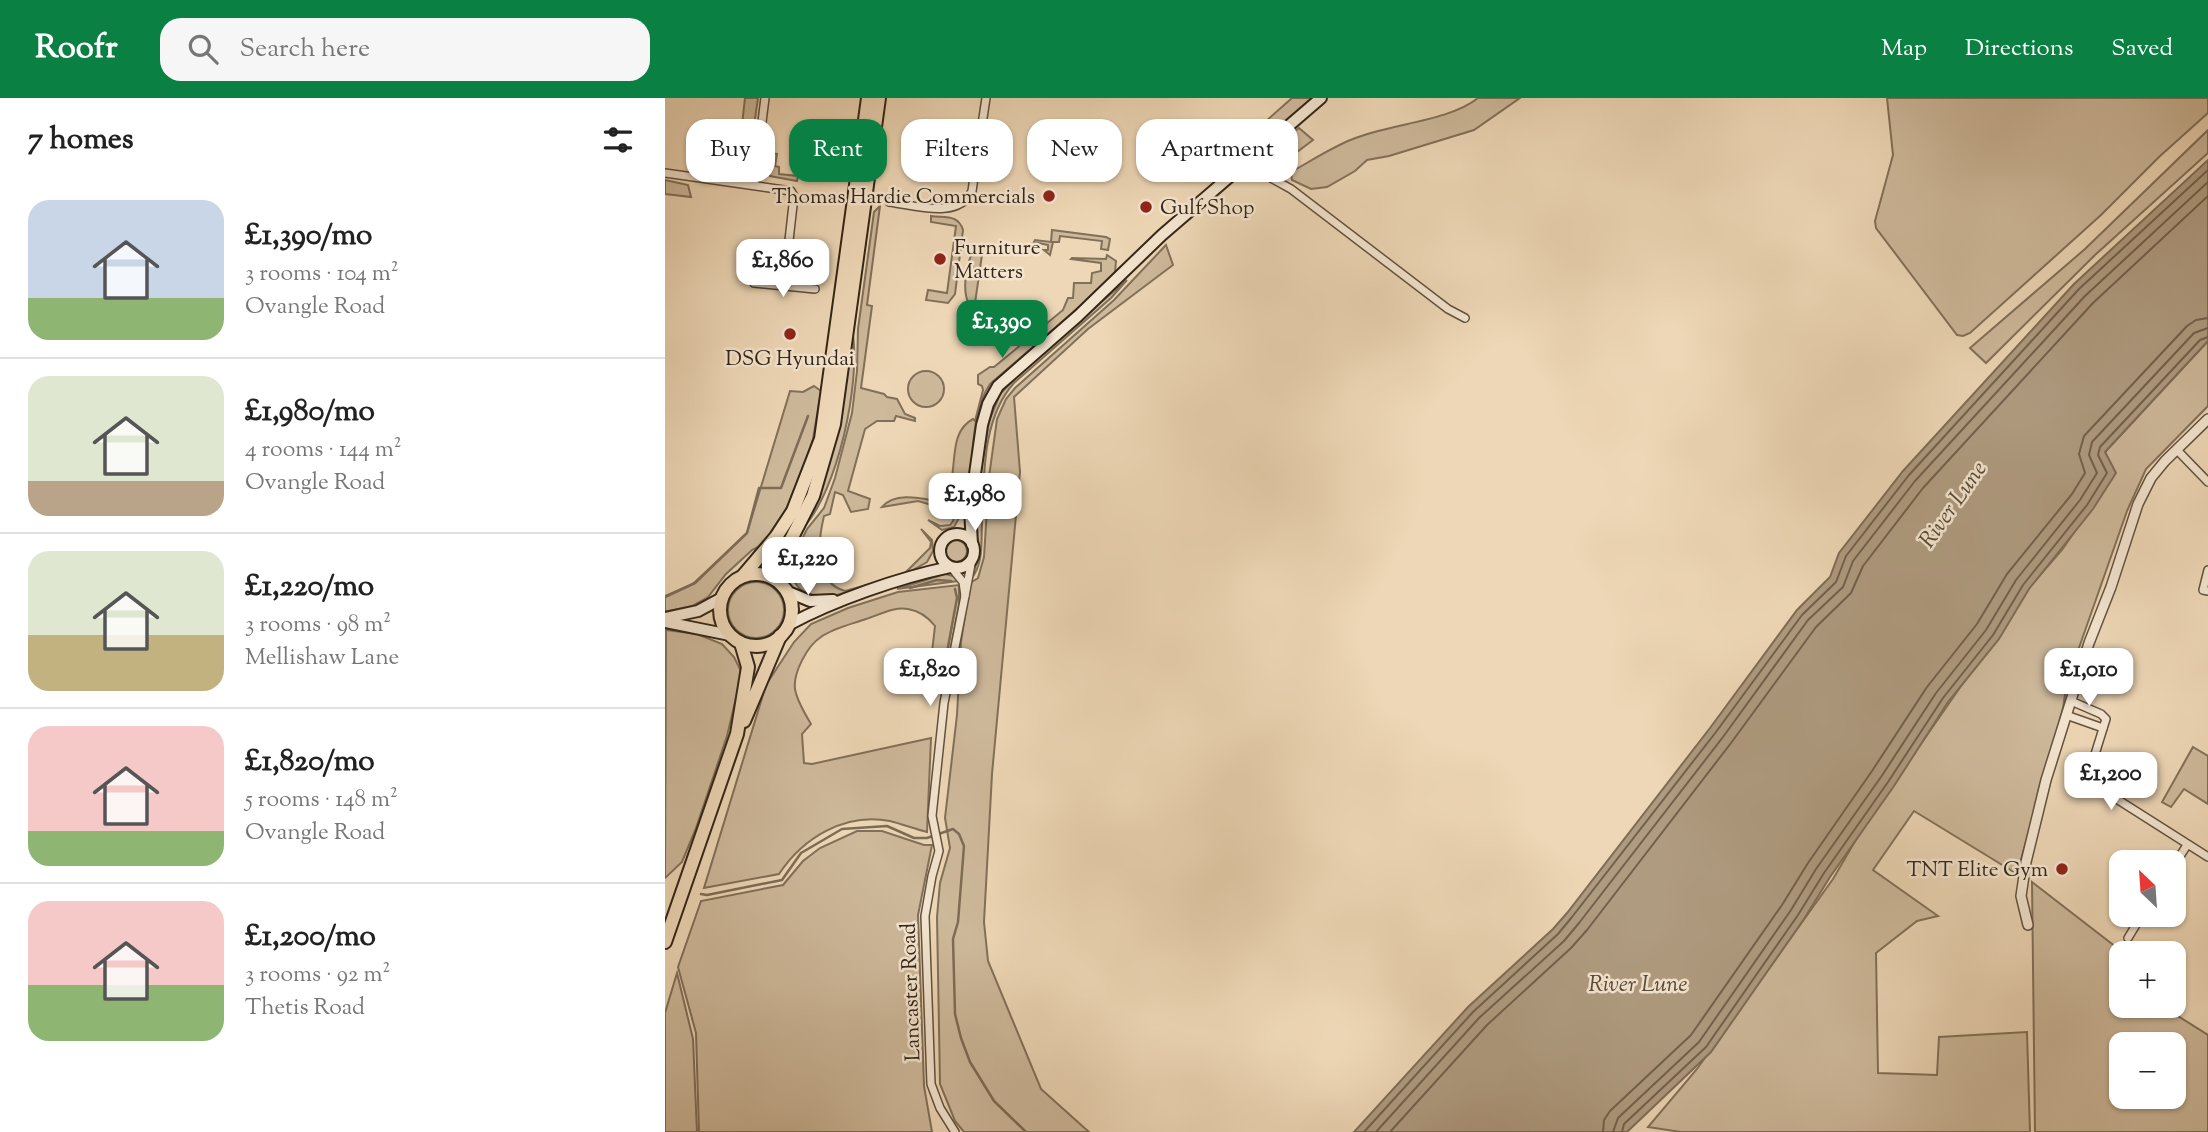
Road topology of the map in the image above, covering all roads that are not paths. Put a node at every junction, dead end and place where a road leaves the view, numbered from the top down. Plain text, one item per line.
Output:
1 (765, 98) edge
2 (868, 98) edge
3 (879, 98) edge
4 (986, 98) edge
5 (1321, 98) edge
6 (1296, 119) edge
7 (665, 173) edge
8 (1222, 182) edge
9 (1277, 182) edge
10 (754, 185) junction
11 (889, 202) dead end
12 (754, 283) dead end
13 (784, 285) junction
14 (815, 289) dead end
15 (1465, 318) dead end
16 (2208, 419) edge
17 (2177, 450) junction
18 (2208, 482) edge
19 (970, 509) junction
20 (952, 534) junction
21 (972, 544) junction
22 (939, 550) junction
23 (972, 558) junction
24 (951, 567) junction
25 (2208, 570) edge
26 (743, 576) junction
27 (903, 580) junction
28 (784, 588) junction
29 (2208, 591) edge
30 (965, 596) junction
31 (722, 598) junction
32 (843, 600) junction
33 (665, 620) edge
34 (784, 631) junction
35 (736, 639) junction
36 (2071, 701) junction
37 (2066, 715) junction
38 (2103, 728) junction
39 (737, 734) junction
40 (2187, 845) junction
41 (2184, 850) edge
42 (2208, 857) edge
43 (2028, 925) dead end
44 (2134, 928) edge
45 (2128, 938) dead end
46 (665, 942) edge
47 (955, 1132) edge

1 - 10 street
2 - 26 highway
3 - 28 highway
4 - 11 street
5 - 6 main road
7 - 10 street
8 - 19 main road
9 - 15 street
10 - 13 street
12 - 13 street
13 - 14 street
16 - 17 street
17 - 18 street
17 - 36 street
19 - 20 main road
19 - 21 main road
20 - 21 main road
20 - 22 main road
21 - 23 main road
22 - 24 main road
22 - 27 main road
23 - 24 main road
23 - 30 street
24 - 27 main road
24 - 30 street
25 - 29 street
26 - 28 highway
26 - 31 highway
27 - 32 main road
28 - 32 main road
28 - 34 highway
30 - 47 street, Lancaster Road
31 - 33 main road
31 - 35 highway
32 - 34 main road
33 - 35 main road
34 - 35 highway
34 - 39 highway
35 - 39 highway
36 - 37 street
36 - 38 street
37 - 38 street
37 - 43 street
38 - 40 street
39 - 46 highway
40 - 41 street
40 - 42 street
44 - 45 street

